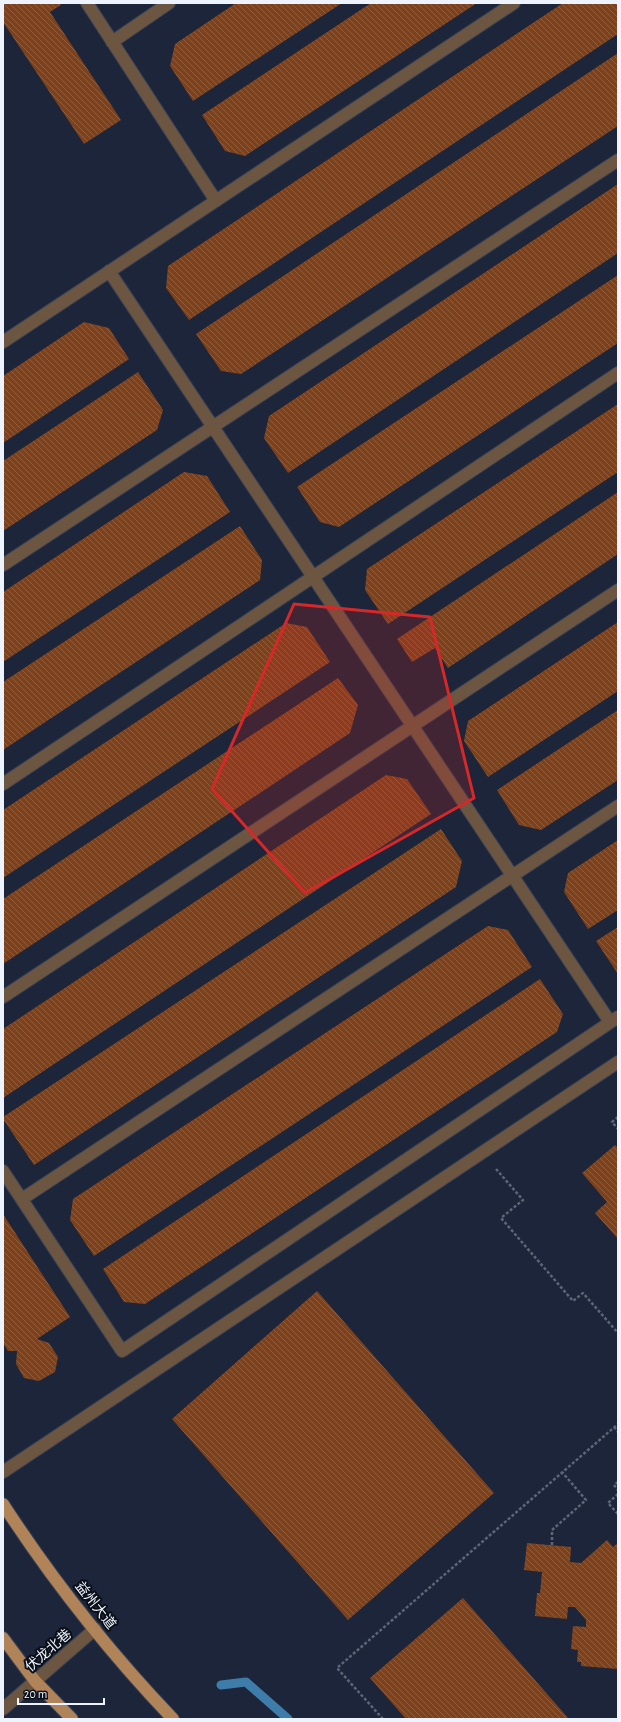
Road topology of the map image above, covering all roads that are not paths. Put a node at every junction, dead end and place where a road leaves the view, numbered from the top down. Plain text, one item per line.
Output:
1 (87, 3) edge
2 (170, 3) edge
3 (514, 3) edge
4 (112, 42) junction
5 (618, 160) edge
6 (216, 201) junction
7 (110, 271) junction
8 (5, 337) edge
9 (618, 373) edge
10 (213, 426) junction
11 (3, 565) edge
12 (313, 576) junction
13 (618, 590) edge
14 (412, 726) junction
15 (3, 784) edge
16 (618, 806) edge
17 (512, 876) junction
18 (3, 996) edge
19 (614, 1019) edge
20 (618, 1062) edge
21 (3, 1171) edge
22 (22, 1199) junction
23 (3, 1472) edge
24 (3, 1504) edge
25 (95, 1629) junction
26 (3, 1638) edge
27 (35, 1681) junction
28 (3, 1709) edge
29 (72, 1719) edge
30 (173, 1719) edge

1 - 4 street
2 - 4 street
3 - 6 street
4 - 6 street
5 - 10 street
6 - 7 street
7 - 8 street
7 - 10 street
9 - 12 street
10 - 11 street
10 - 12 street
12 - 14 street
12 - 15 street
13 - 14 street
14 - 17 street
14 - 18 street
16 - 17 street
17 - 19 street
17 - 22 street
19 - 22 street
20 - 23 street
21 - 22 street
24 - 25 main road, 益州大道
25 - 27 street, 伏龙北巷
25 - 30 main road, 益州大道
26 - 27 main road
27 - 28 street, 伏龙北巷
27 - 29 main road

